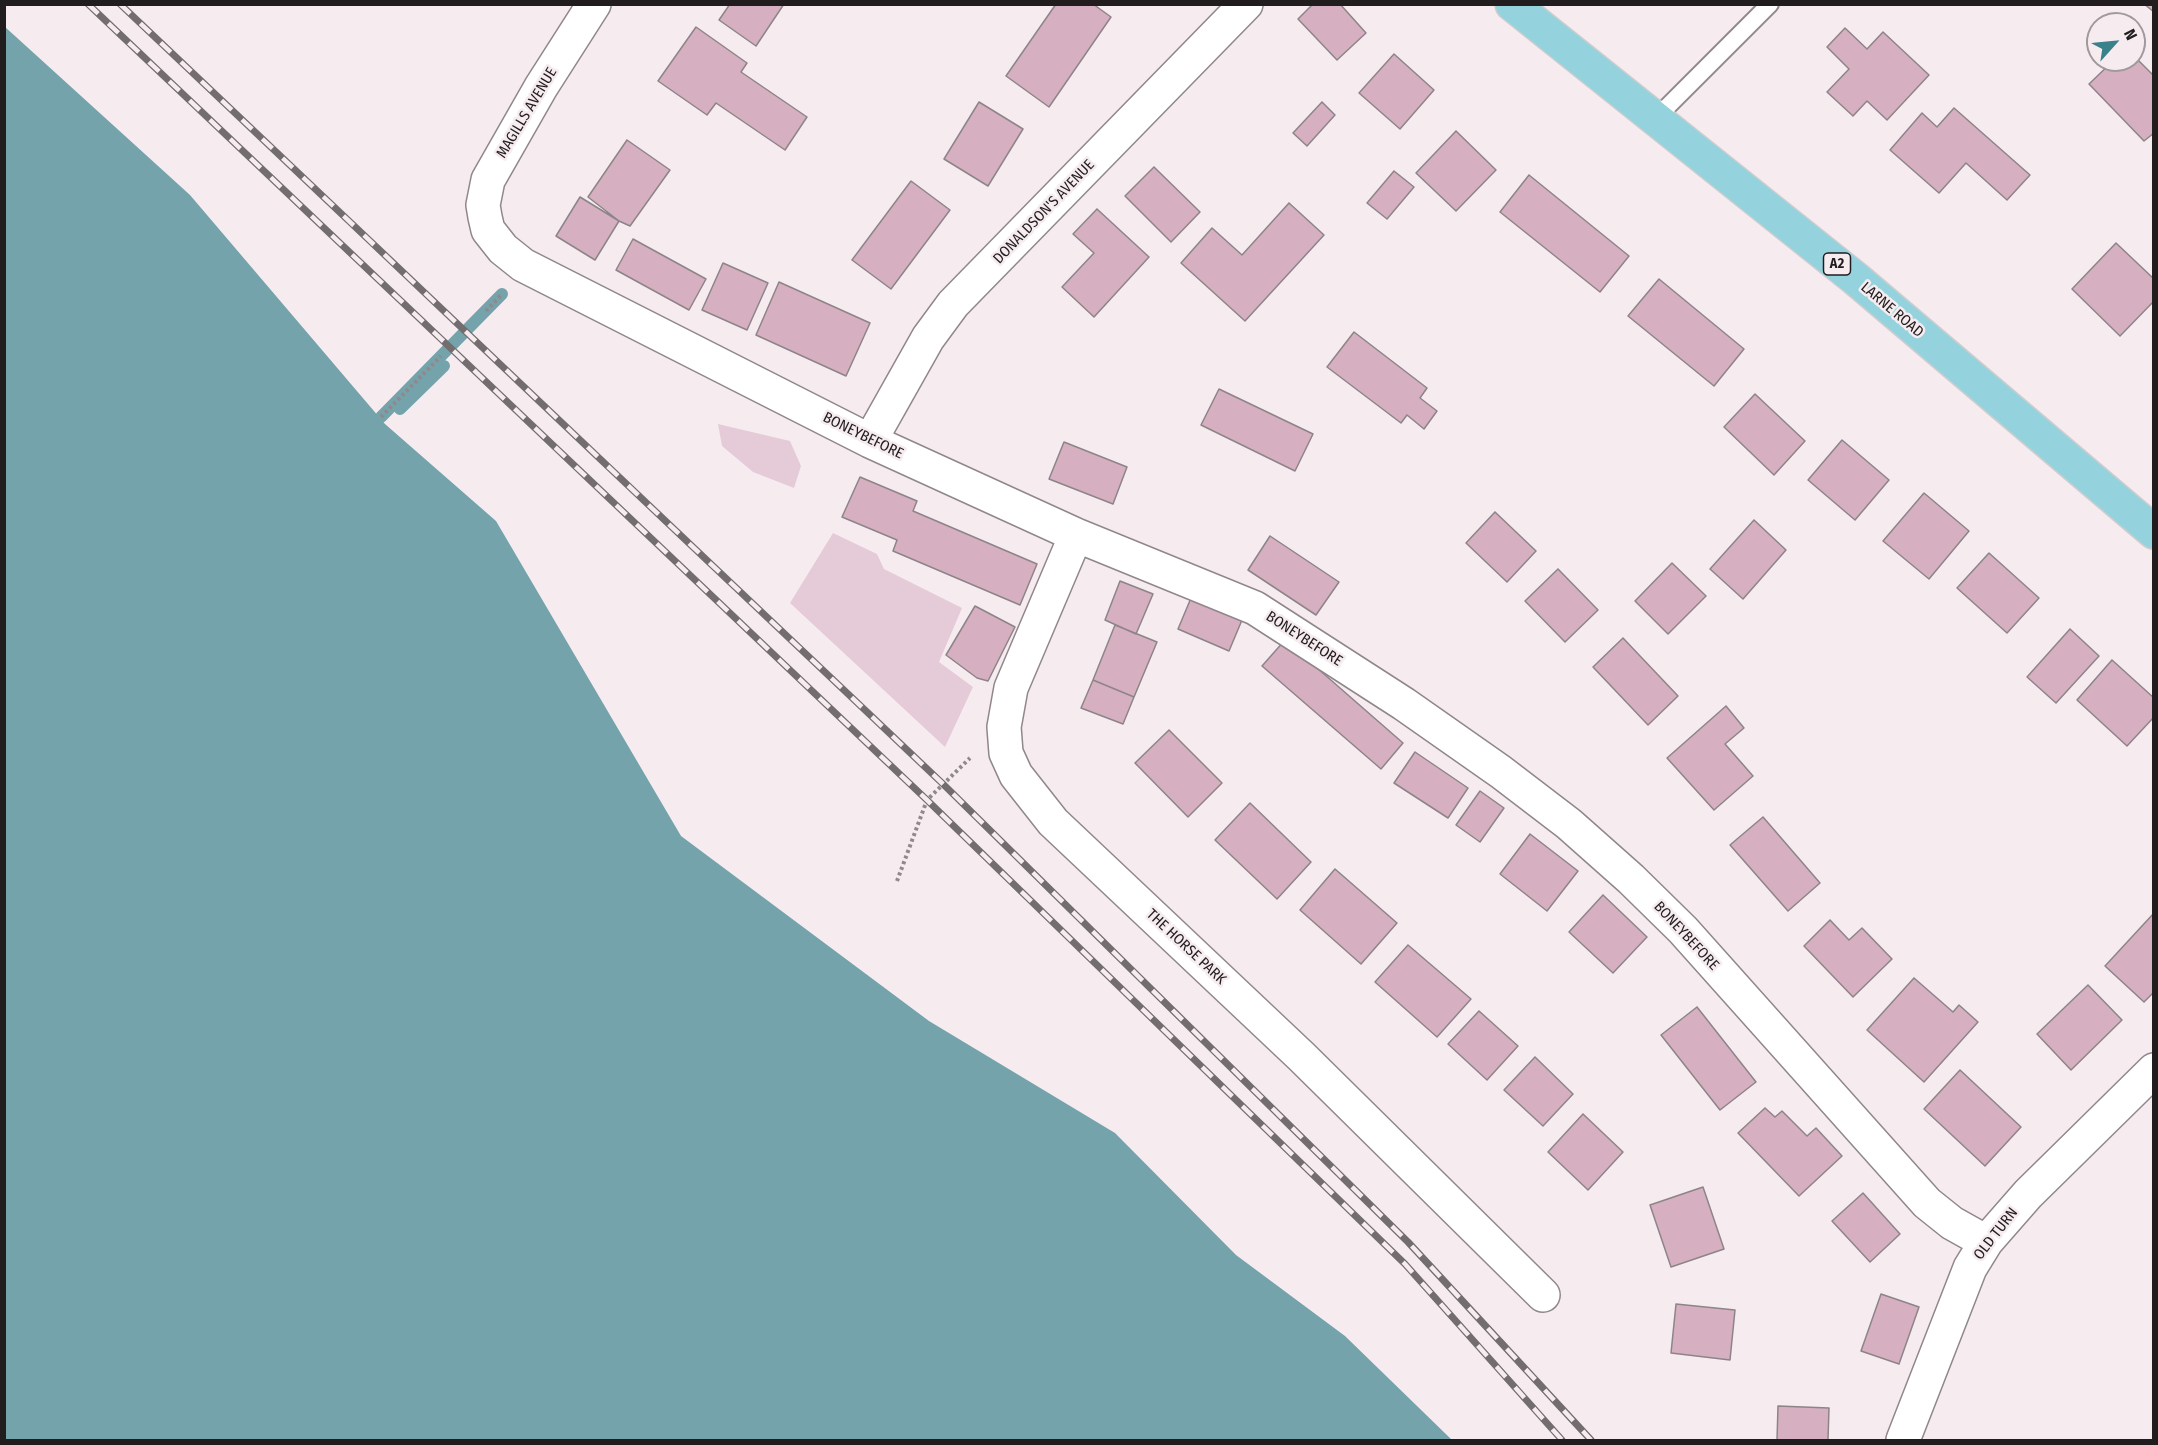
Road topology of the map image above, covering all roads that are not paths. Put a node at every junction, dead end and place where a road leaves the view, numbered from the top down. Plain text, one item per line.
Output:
1 (594, 4) edge
2 (1246, 4) edge
3 (1512, 4) edge
4 (1770, 4) edge
5 (1655, 118) junction
6 (488, 230) joint
7 (870, 441) junction
8 (2154, 532) edge
9 (1076, 535) junction
10 (2154, 1070) edge
11 (1986, 1242) junction
12 (1543, 1295) dead end
13 (1903, 1440) edge

1 - 6 street, MAGILLS AVENUE
2 - 7 street, DONALDSON'S AVENUE
3 - 5 main road, LARNE ROAD / A2
4 - 5 lane
5 - 8 main road, LARNE ROAD / A2
6 - 7 street, BONEYBEFORE
7 - 9 street, BONEYBEFORE
9 - 11 street, BONEYBEFORE
9 - 12 street, THE HORSE PARK
10 - 11 street, OLD TURN
11 - 13 street, OLD TURN

